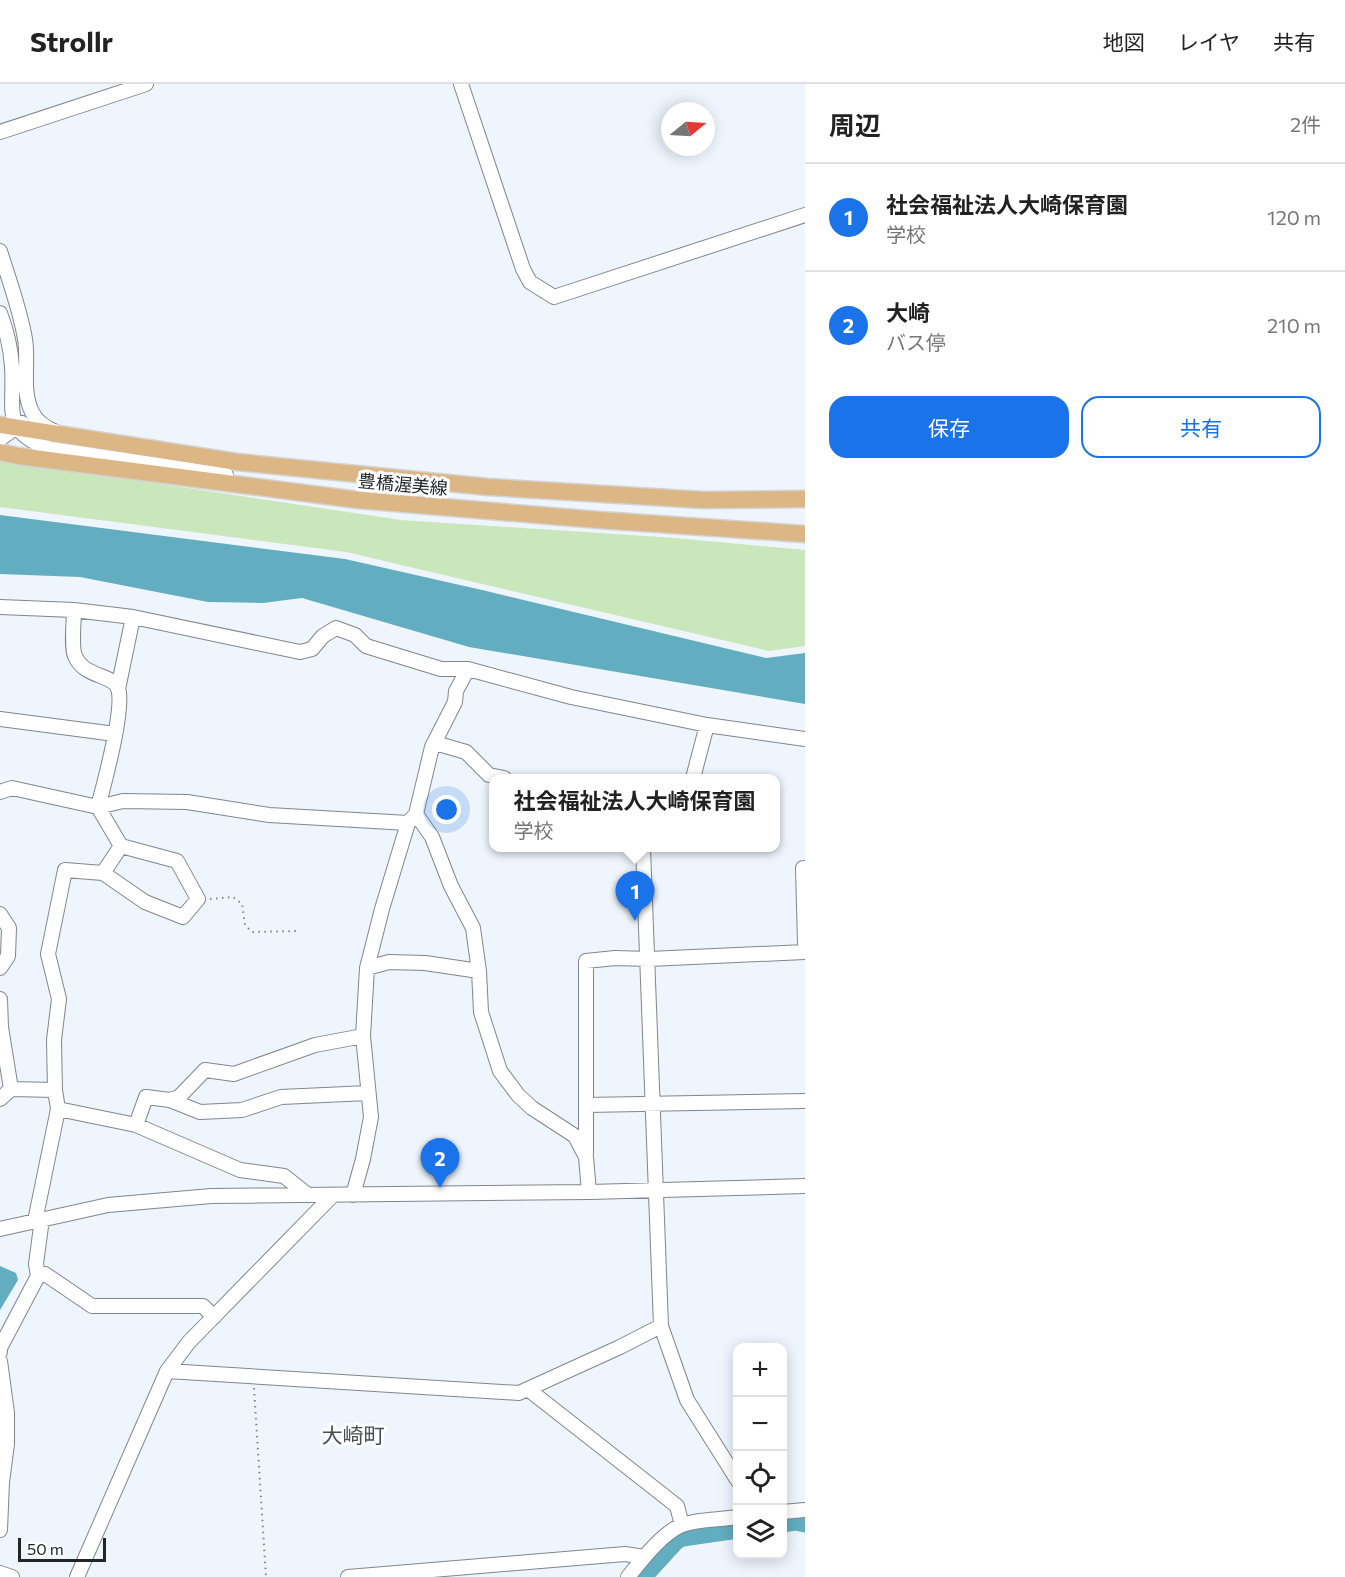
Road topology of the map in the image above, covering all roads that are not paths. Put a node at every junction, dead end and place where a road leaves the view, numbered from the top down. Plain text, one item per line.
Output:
1 (146, 84) edge
2 (461, 84) edge
3 (0, 132) edge
4 (805, 215) edge
5 (0, 251) edge
6 (0, 313) edge
7 (12, 381) junction
8 (0, 399) edge
9 (33, 414) junction
10 (8, 427) edge
11 (67, 436) junction
12 (0, 439) edge
13 (0, 452) edge
14 (801, 500) edge
15 (375, 502) junction
16 (805, 534) edge
17 (0, 607) edge
18 (74, 610) junction
19 (133, 617) junction
20 (468, 669) junction
21 (118, 689) junction
22 (0, 719) edge
23 (707, 725) junction
24 (115, 734) junction
25 (805, 739) edge
26 (435, 743) junction
27 (694, 774) edge
28 (489, 775) edge
29 (0, 792) edge
30 (98, 807) junction
31 (412, 819) junction
32 (121, 846) junction
33 (643, 852) edge
34 (805, 868) edge
35 (103, 873) junction
36 (0, 914) edge
37 (805, 944) edge
38 (805, 952) edge
39 (649, 959) junction
40 (0, 968) edge
41 (367, 969) junction
42 (479, 971) junction
43 (0, 999) edge
44 (363, 1036) junction
45 (11, 1089) junction
46 (56, 1090) junction
47 (368, 1092) junction
48 (0, 1099) edge
49 (170, 1100) junction
50 (805, 1101) edge
51 (652, 1104) junction
52 (586, 1106) junction
53 (57, 1109) junction
54 (136, 1125) junction
55 (586, 1157) junction
56 (805, 1186) edge
57 (655, 1189) junction
58 (589, 1192) junction
59 (308, 1195) junction
60 (333, 1195) junction
61 (353, 1195) junction
62 (39, 1220) junction
63 (0, 1229) edge
64 (38, 1276) junction
65 (214, 1317) junction
66 (661, 1326) junction
67 (0, 1352) edge
68 (0, 1361) edge
69 (167, 1371) junction
70 (529, 1390) junction
71 (733, 1473) edge
72 (805, 1510) edge
73 (787, 1512) edge
74 (733, 1518) edge
75 (682, 1525) junction
76 (0, 1530) edge
77 (644, 1557) junction
78 (0, 1573) edge
79 (12, 1577) edge
80 (77, 1577) edge
81 (348, 1577) edge
82 (628, 1577) edge

1 - 3 street
2 - 4 street
5 - 9 street
6 - 7 street
7 - 8 street
7 - 10 street
9 - 10 street
9 - 11 street
10 - 11 main road, 豊橋渥美線
10 - 12 street
10 - 15 street
11 - 14 main road, 豊橋渥美線
13 - 15 main road, 豊橋渥美線
15 - 16 main road, 豊橋渥美線
17 - 18 street
18 - 19 street
18 - 21 street
19 - 20 street
19 - 21 street
20 - 23 street
20 - 26 street
21 - 24 street
22 - 24 street
23 - 25 street
23 - 27 street
24 - 30 street
26 - 28 street
26 - 31 street
29 - 30 street
30 - 31 street
30 - 32 street
31 - 41 street
31 - 42 street
32 - 35 street
32 - 35 street
33 - 39 street
34 - 37 street
35 - 46 street
36 - 40 street
38 - 39 street
39 - 51 street
39 - 52 street
41 - 42 street
41 - 44 street
42 - 55 street
43 - 45 street
44 - 47 street
44 - 49 street
45 - 46 street
45 - 48 street
46 - 53 street
47 - 49 street
47 - 61 street
49 - 54 street
50 - 51 street
51 - 52 street
51 - 57 street
52 - 55 street
53 - 54 street
53 - 62 street
54 - 59 street
55 - 58 street
56 - 57 street
57 - 58 street
57 - 66 street
58 - 61 street
59 - 60 street
59 - 62 street
60 - 61 street
60 - 65 street
62 - 63 street
62 - 64 street
64 - 65 street
64 - 67 street
65 - 69 street
66 - 70 street
66 - 71 street
68 - 76 street
69 - 70 street
69 - 80 street
70 - 75 street
72 - 73 street
74 - 75 street
75 - 77 street
77 - 81 street
77 - 82 street
78 - 79 street

